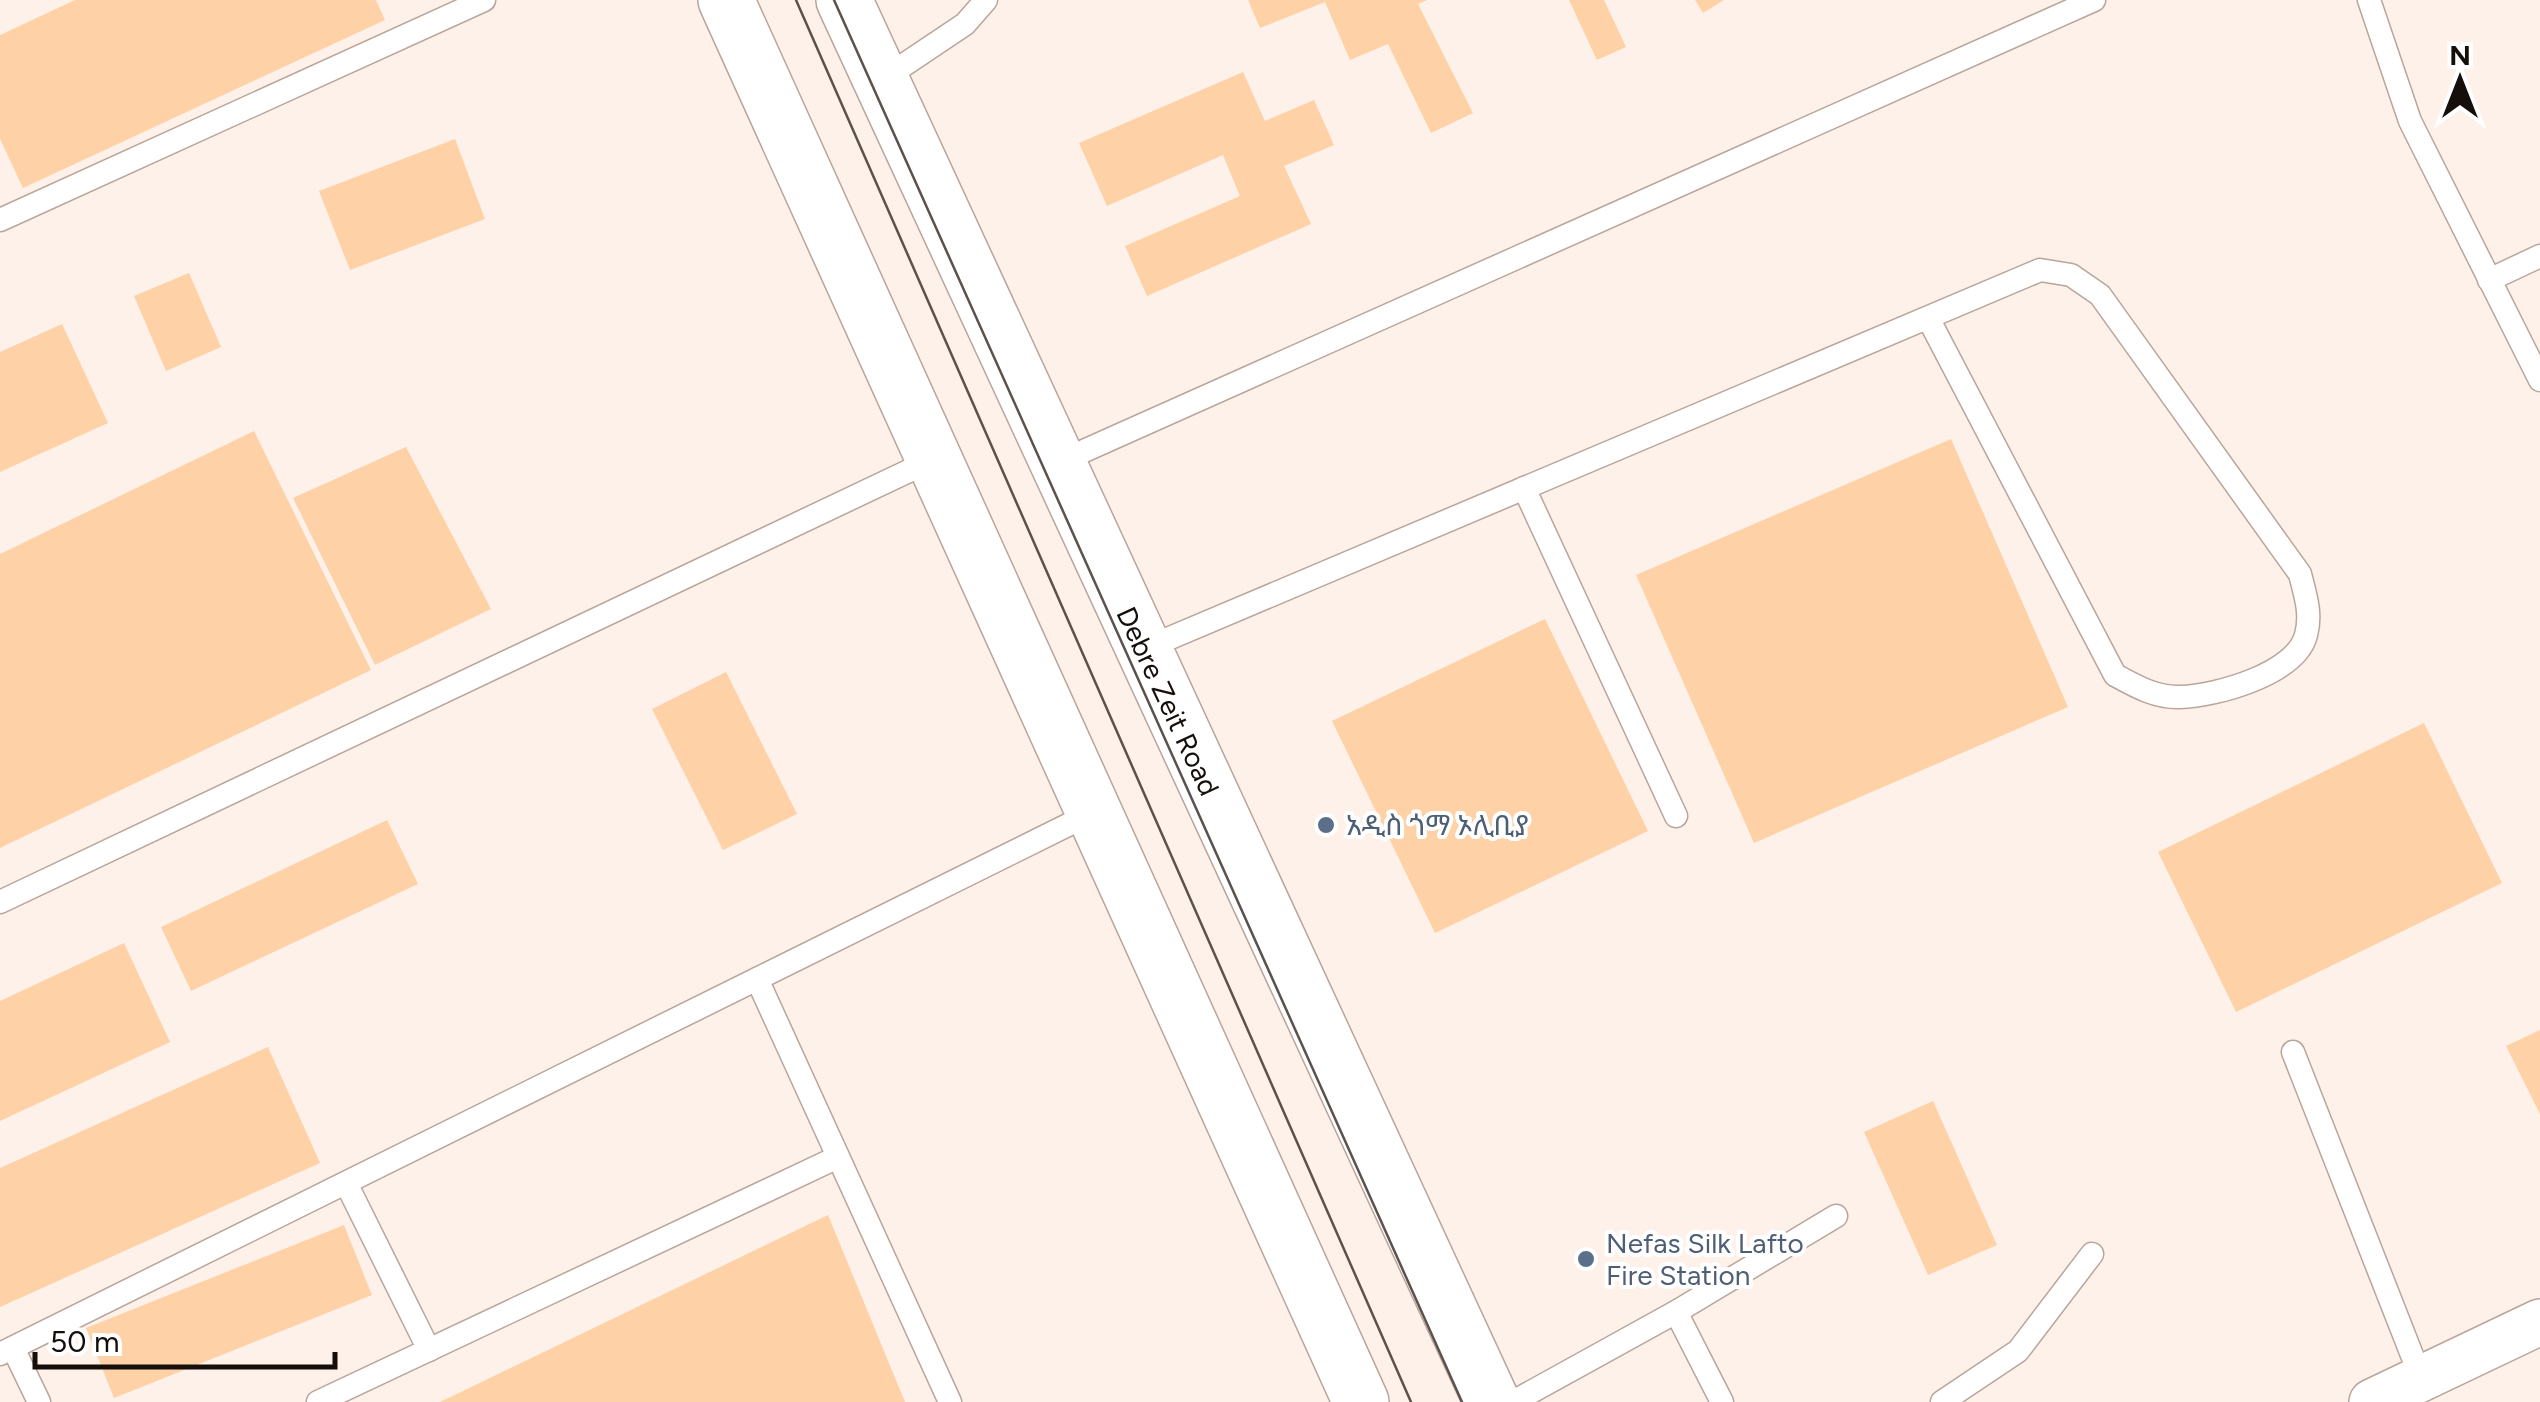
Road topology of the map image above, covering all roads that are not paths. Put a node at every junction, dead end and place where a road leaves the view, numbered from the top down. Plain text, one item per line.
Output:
1 (484, 0) edge
2 (726, 0) edge
3 (844, 0) edge
4 (986, 0) edge
5 (2094, 0) edge
6 (2369, 0) edge
7 (880, 81) junction
8 (0, 220) edge
9 (2540, 256) edge
10 (2489, 280) junction
11 (1928, 318) junction
12 (2540, 380) edge
13 (934, 458) junction
14 (1057, 462) junction
15 (1524, 488) junction
16 (1144, 649) junction
17 (1092, 813) junction
18 (1676, 816) dead end
19 (0, 902) edge
20 (757, 979) junction
21 (2292, 1052) dead end
22 (838, 1157) junction
23 (346, 1184) junction
24 (1836, 1216) dead end
25 (2092, 1254) dead end
26 (1676, 1312) junction
27 (2540, 1322) edge
28 (429, 1350) junction
29 (6, 1351) edge
30 (2421, 1378) junction
31 (39, 1402) edge
32 (318, 1402) edge
33 (950, 1402) edge
34 (1361, 1402) edge
35 (1492, 1402) edge
36 (1512, 1402) edge
37 (1722, 1402) edge
38 (1942, 1402) edge
39 (2372, 1402) edge

1 - 8 lane
2 - 13 main road
3 - 7 main road, Debre Zeit Road
4 - 7 lane
5 - 14 lane
6 - 10 lane
7 - 14 main road, Debre Zeit Road
9 - 10 lane
10 - 12 lane
11 - 11 lane
11 - 15 lane
13 - 17 main road
13 - 19 lane
14 - 16 main road, Debre Zeit Road
15 - 16 lane
15 - 18 lane
16 - 35 main road, Debre Zeit Road
17 - 20 lane
17 - 34 main road
20 - 22 lane
20 - 23 lane
21 - 30 lane
22 - 28 lane
22 - 33 lane
23 - 28 lane
23 - 29 lane
24 - 26 lane
25 - 38 lane
26 - 36 lane
26 - 37 lane
27 - 30 street
28 - 32 lane
29 - 31 lane
30 - 39 street

